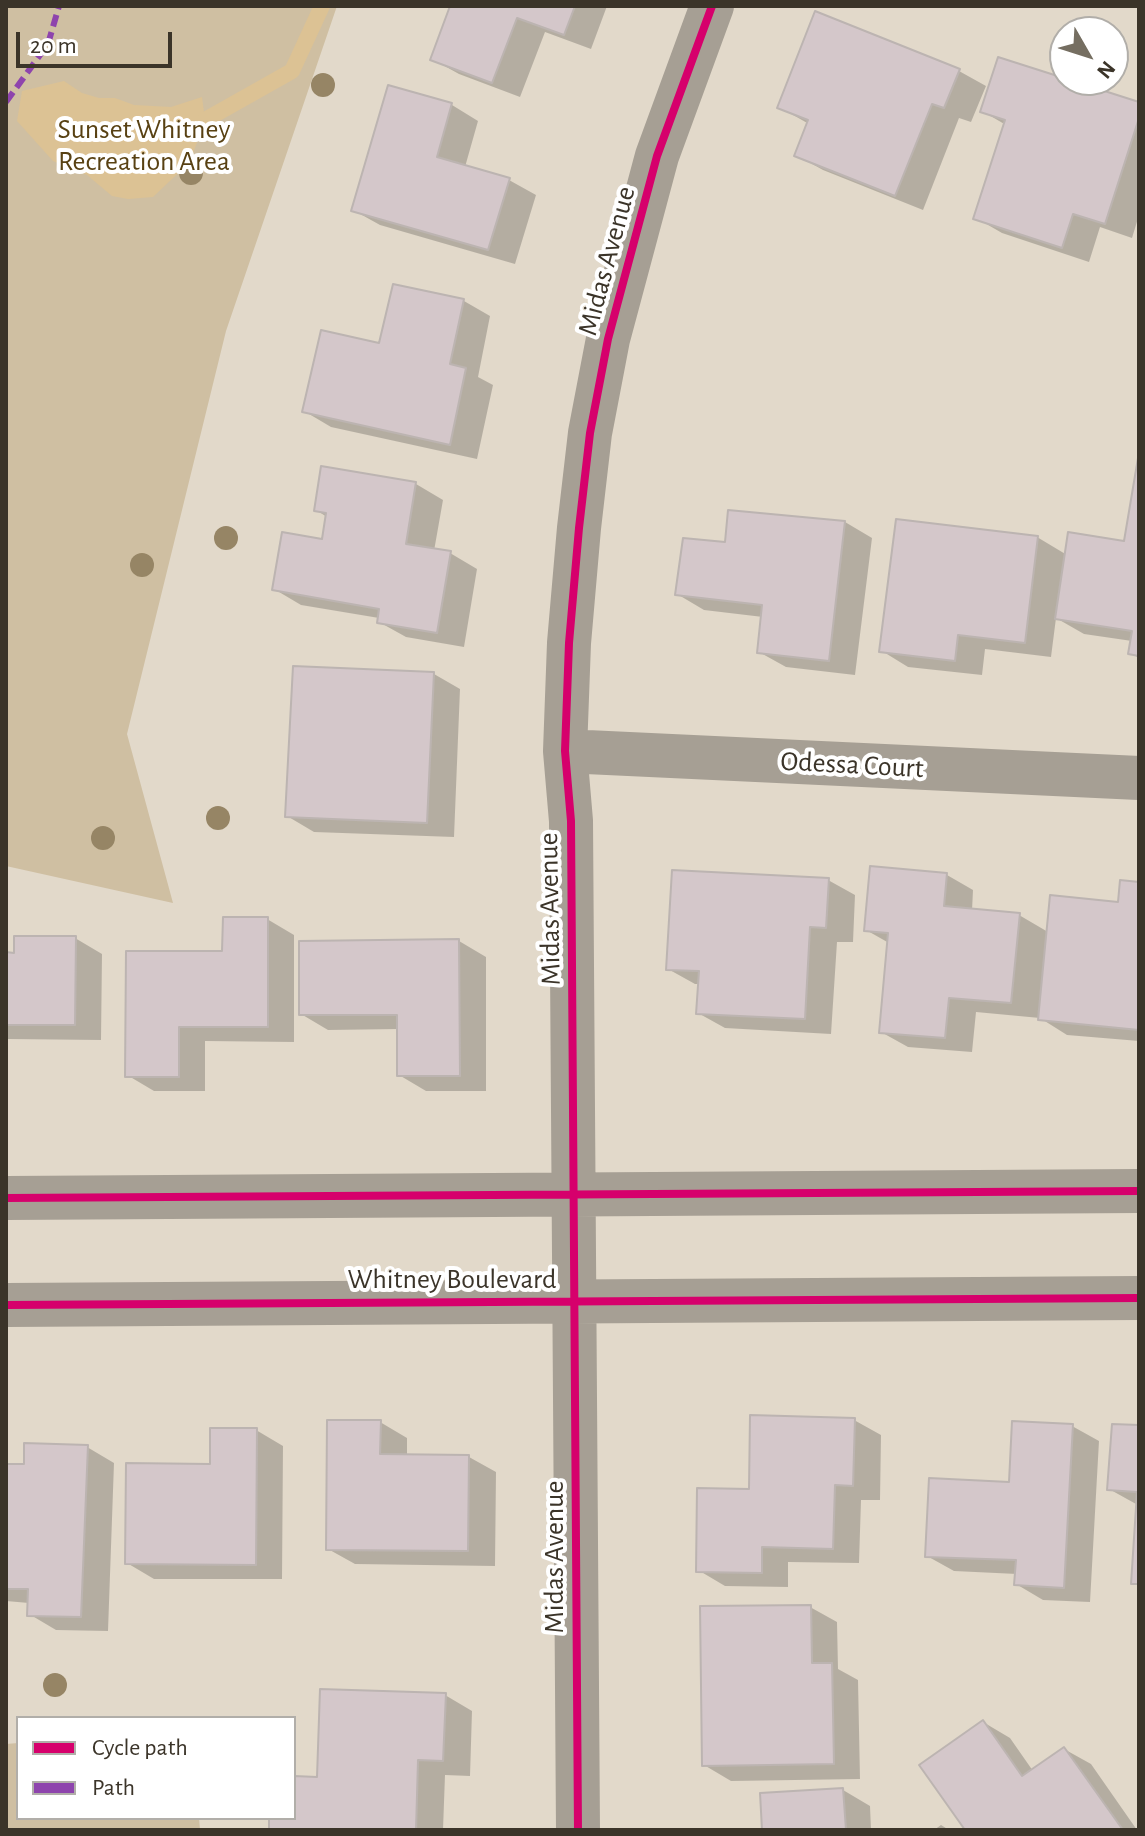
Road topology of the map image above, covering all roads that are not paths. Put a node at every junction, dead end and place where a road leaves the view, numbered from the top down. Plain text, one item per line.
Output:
1 (712, 6) edge
2 (565, 751) junction
3 (1139, 778) edge
4 (1139, 1191) edge
5 (574, 1193) junction
6 (6, 1198) edge
7 (1139, 1298) edge
8 (575, 1301) junction
9 (6, 1305) edge
10 (578, 1830) edge

1 - 2 street, Midas Avenue
2 - 3 street, Odessa Court
2 - 5 street, Midas Avenue
4 - 5 street
5 - 6 street
5 - 8 street, Midas Avenue
7 - 8 street, Whitney Boulevard
8 - 9 street, Whitney Boulevard
8 - 10 street, Midas Avenue

